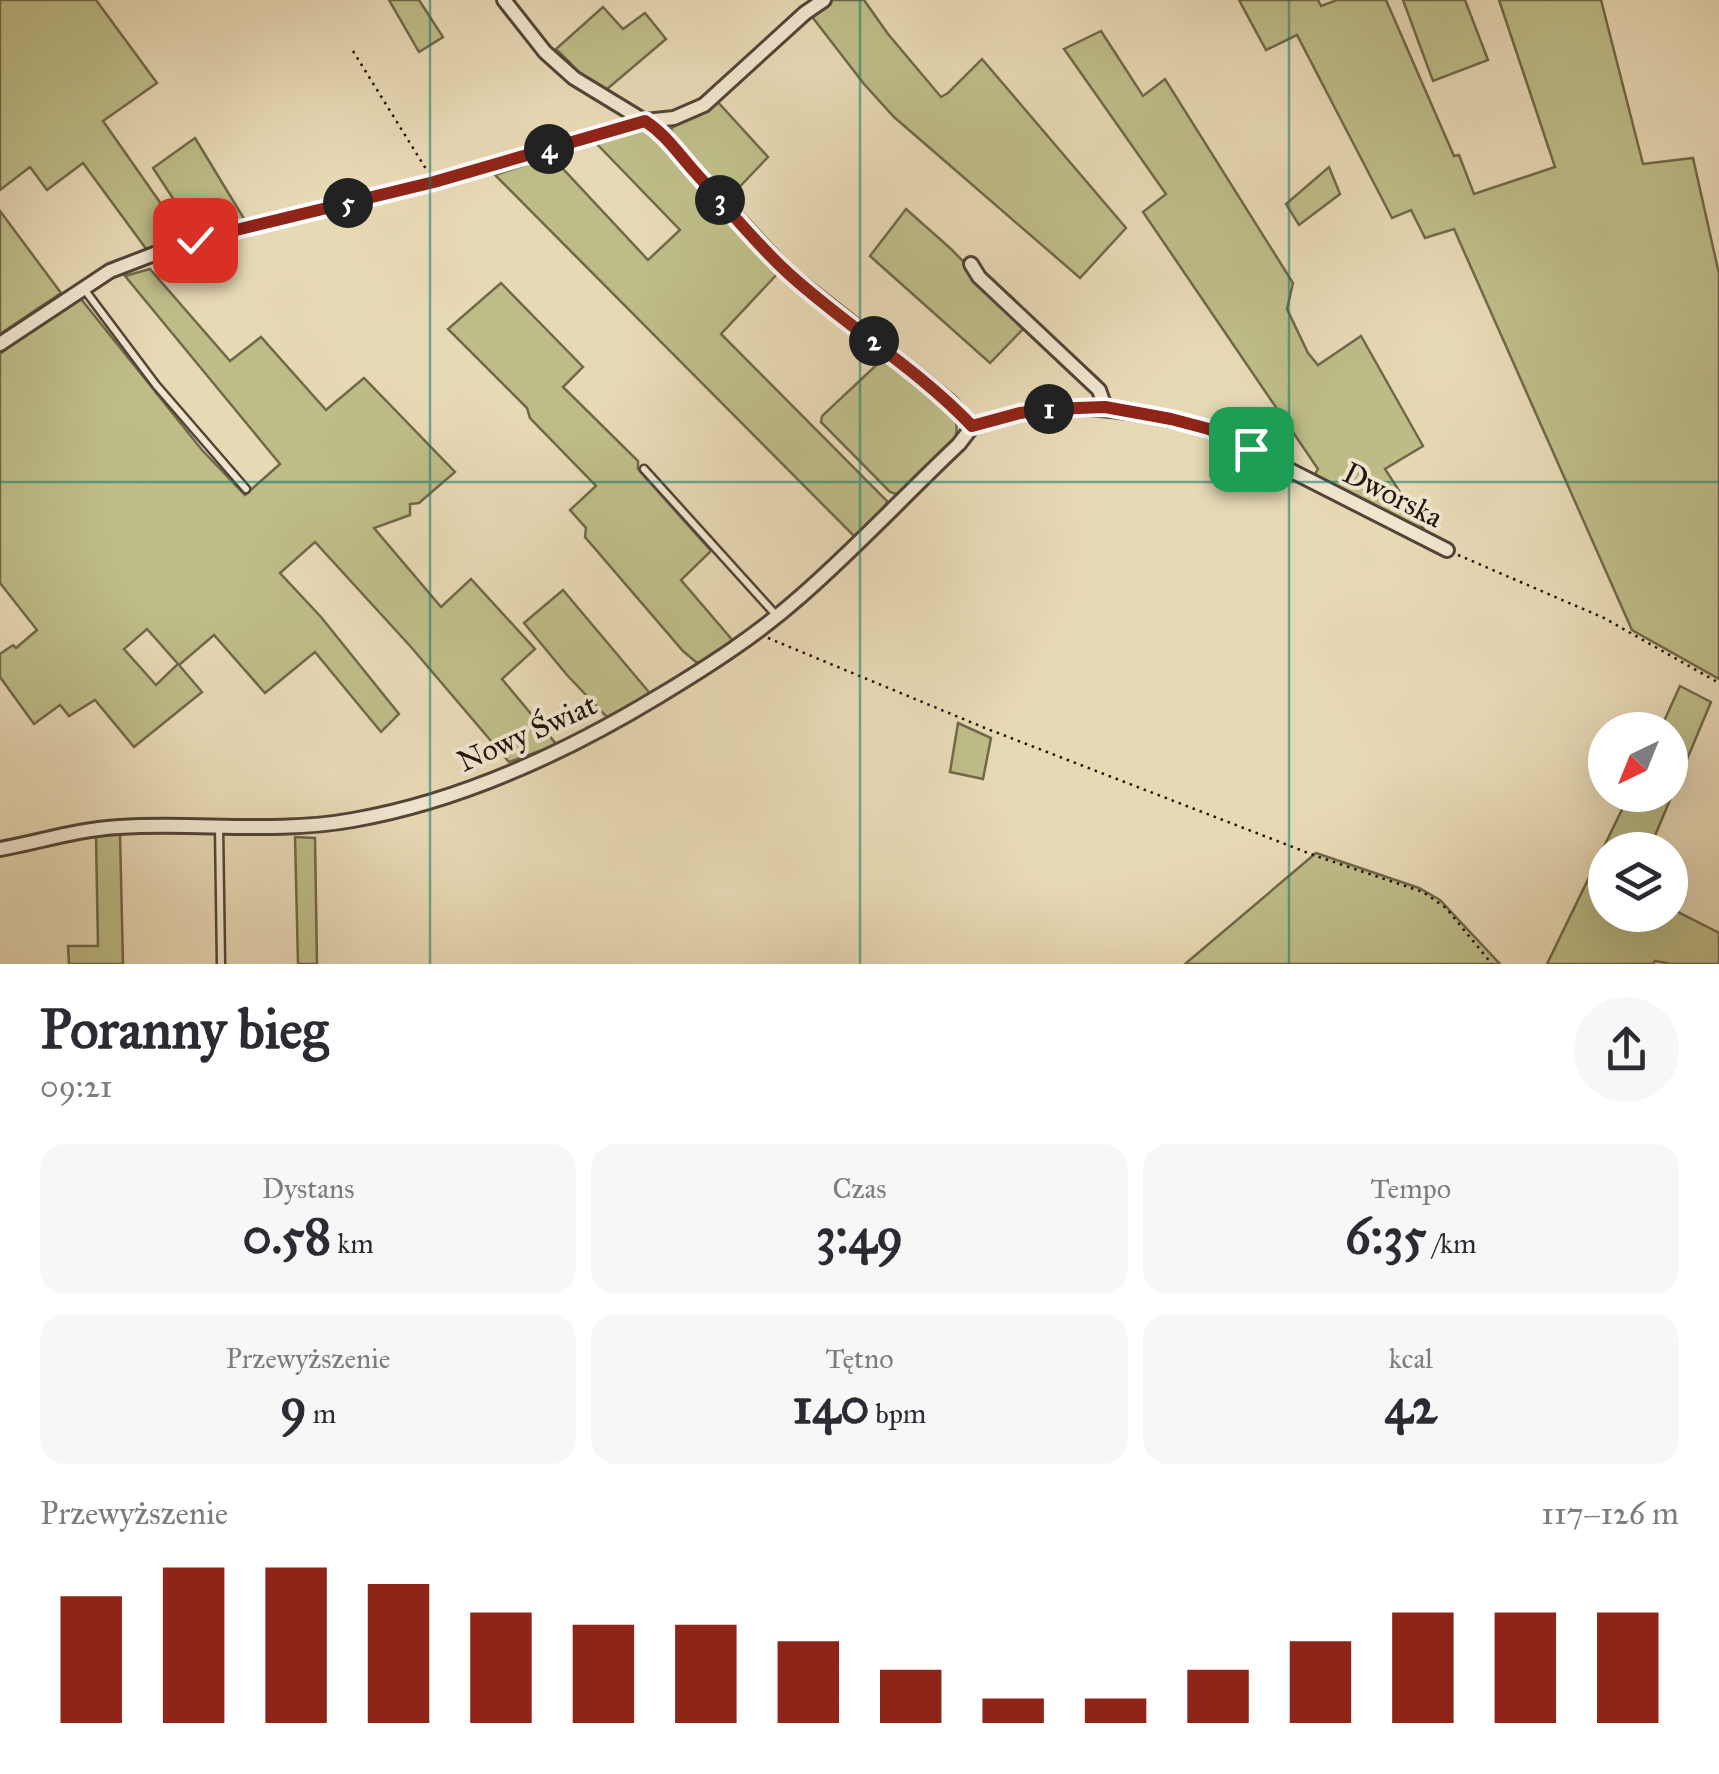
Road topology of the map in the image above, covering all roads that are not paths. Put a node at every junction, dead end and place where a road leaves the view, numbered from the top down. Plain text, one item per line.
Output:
1 (504, 0) edge
2 (824, 0) edge
3 (652, 121) junction
4 (970, 264) dead end
5 (83, 288) junction
6 (0, 344) edge
7 (1105, 407) junction
8 (972, 426) junction
9 (644, 469) dead end
10 (246, 489) dead end
11 (1447, 550) road end
12 (777, 616) junction
13 (220, 825) junction
14 (0, 849) edge
15 (222, 964) edge

1 - 3 street
2 - 3 street
3 - 5 street
3 - 8 street
4 - 7 street
5 - 6 street
5 - 10 lane
7 - 8 street, Dworska
7 - 11 street, Dworska
8 - 12 street, Nowy Świat
9 - 12 lane
12 - 13 street, Nowy Świat
13 - 14 street, Nowy Świat
13 - 15 lane

